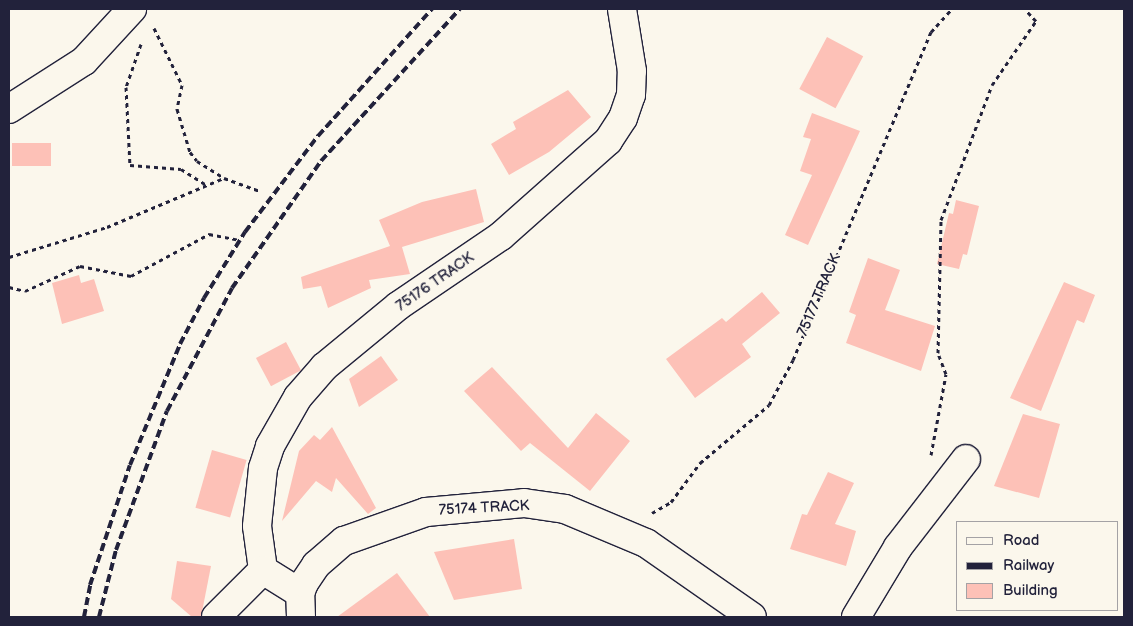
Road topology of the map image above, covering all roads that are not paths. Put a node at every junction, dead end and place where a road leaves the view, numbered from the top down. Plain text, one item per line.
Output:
1 (622, 9) edge
2 (143, 19) edge
3 (9, 108) edge
4 (966, 460) dead end
5 (262, 570) junction
6 (301, 605) edge
7 (216, 617) edge
8 (752, 617) edge
9 (856, 617) edge

1 - 5 street, 75176 TRACK
2 - 3 street
4 - 9 street
5 - 6 street
5 - 7 street
6 - 8 street, 75174 TRACK

